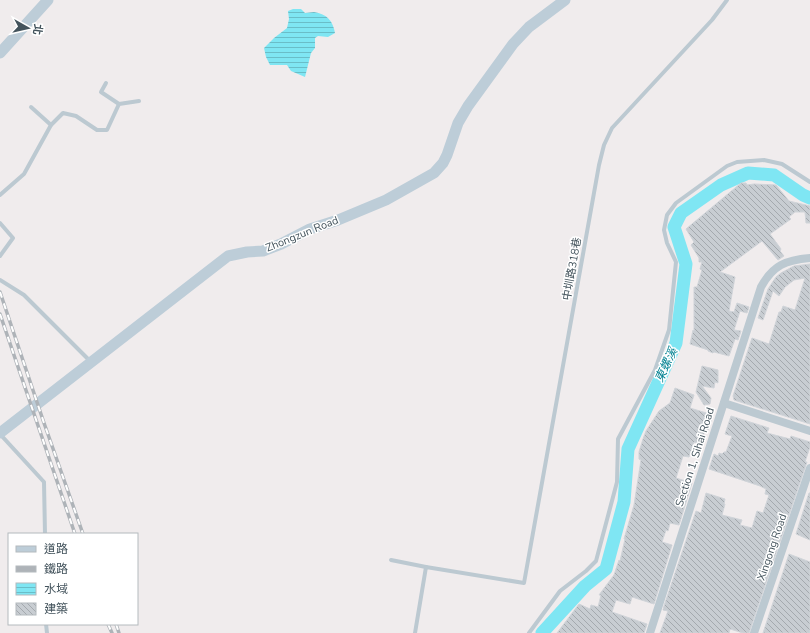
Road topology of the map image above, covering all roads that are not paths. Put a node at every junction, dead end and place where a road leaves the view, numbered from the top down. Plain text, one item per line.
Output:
1 (48, 0) edge
2 (565, 0) edge
3 (727, 0) edge
4 (0, 53) edge
5 (106, 83) dead end
6 (139, 101) dead end
7 (119, 104) junction
8 (31, 107) dead end
9 (51, 125) junction
10 (810, 182) edge
11 (0, 195) edge
12 (0, 223) edge
13 (0, 256) edge
14 (810, 258) edge
15 (0, 280) edge
16 (92, 362) junction
17 (724, 403) junction
18 (810, 431) edge
19 (0, 433) edge
20 (810, 468) edge
21 (45, 533) edge
22 (391, 560) dead end
23 (426, 567) junction
24 (415, 633) edge
25 (529, 633) edge
26 (650, 633) edge
27 (754, 633) edge

1 - 4 street
2 - 16 street, Zhongzun Road
3 - 23 lane, 中圳路318巷
5 - 7 lane
6 - 7 lane
7 - 9 lane
8 - 9 lane
9 - 11 lane
10 - 25 lane
12 - 13 lane
14 - 17 street, Section 1, Sihai Road
15 - 16 lane
16 - 19 street, Zhongzun Road
17 - 18 street
17 - 26 street, Section 1, Sihai Road
19 - 21 lane
20 - 27 street, Xingong Road
22 - 23 lane
23 - 24 lane

